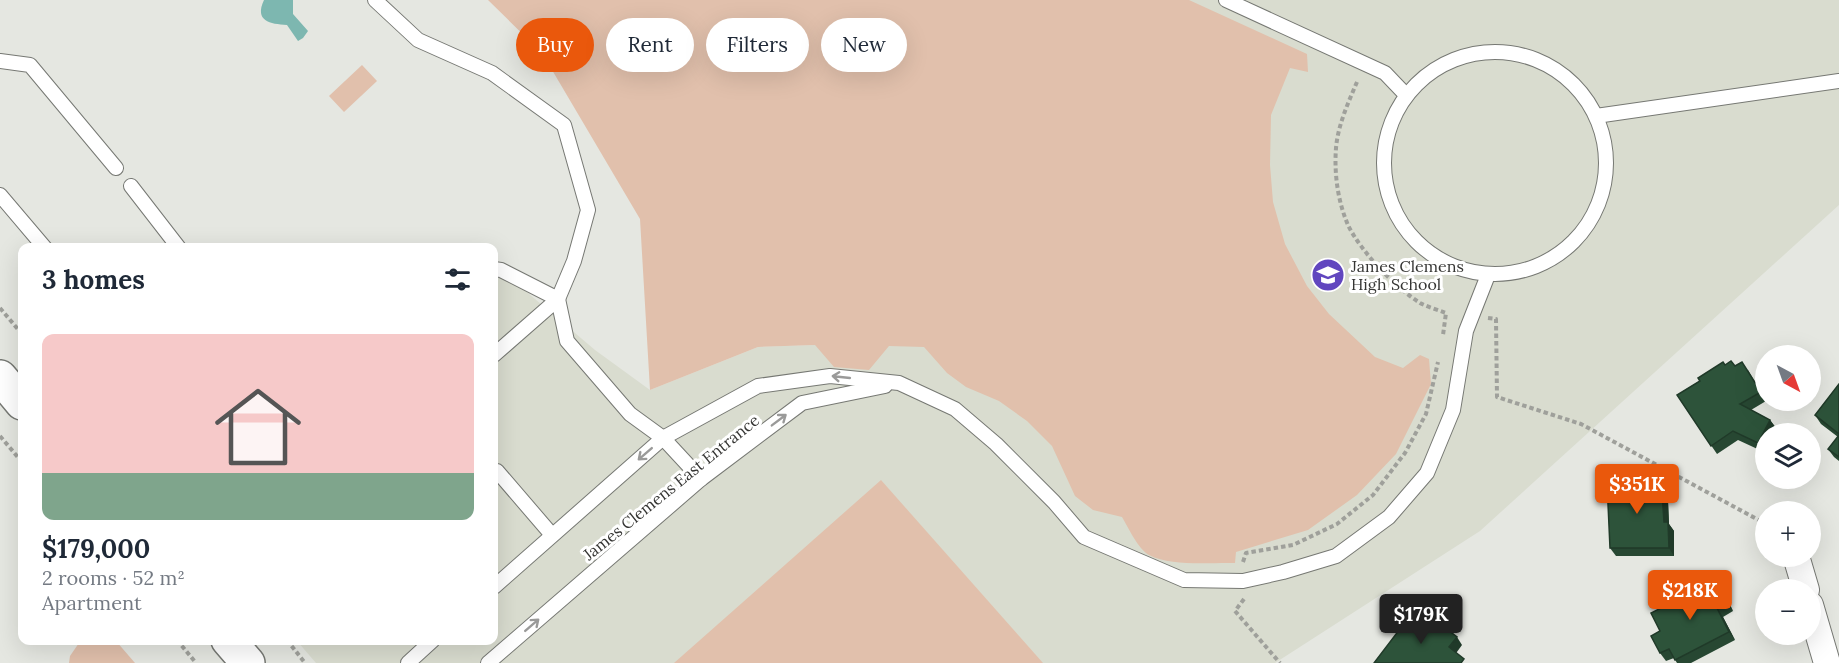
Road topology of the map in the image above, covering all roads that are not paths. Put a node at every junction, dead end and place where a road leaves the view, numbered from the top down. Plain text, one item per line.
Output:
1 (375, 0) edge
2 (1226, 0) edge
3 (0, 61) edge
4 (1839, 81) edge
5 (1406, 95) junction
6 (1596, 116) junction
7 (116, 168) dead end
8 (131, 186) dead end
9 (0, 195) edge
10 (41, 243) edge
11 (175, 243) edge
12 (498, 270) edge
13 (1488, 274) junction
14 (558, 299) junction
15 (498, 352) edge
16 (0, 377) edge
17 (899, 383) junction
18 (18, 398) edge
19 (663, 438) junction
20 (498, 475) edge
21 (701, 479) junction
22 (552, 535) junction
23 (498, 583) edge
24 (1821, 643) edge
25 (232, 645) edge
26 (428, 645) edge
27 (248, 663) edge
28 (408, 663) edge
29 (488, 663) edge
30 (1827, 663) edge

1 - 14 lane
2 - 5 lane
3 - 7 lane
4 - 6 lane
5 - 6 lane
5 - 13 lane
6 - 13 lane
8 - 11 lane
9 - 10 lane
12 - 14 lane
13 - 17 lane, James Clemens East Entrance
14 - 15 lane
14 - 19 lane
16 - 18 main road
17 -> 19 lane, James Clemens East Entrance
21 -> 17 lane, James Clemens East Entrance
19 - 21 lane
19 -> 22 lane, James Clemens East Entrance
20 - 22 lane
29 -> 21 lane, James Clemens East Entrance
22 - 23 lane, James Clemens East Entrance
24 - 30 street
25 - 27 main road
26 - 28 lane

